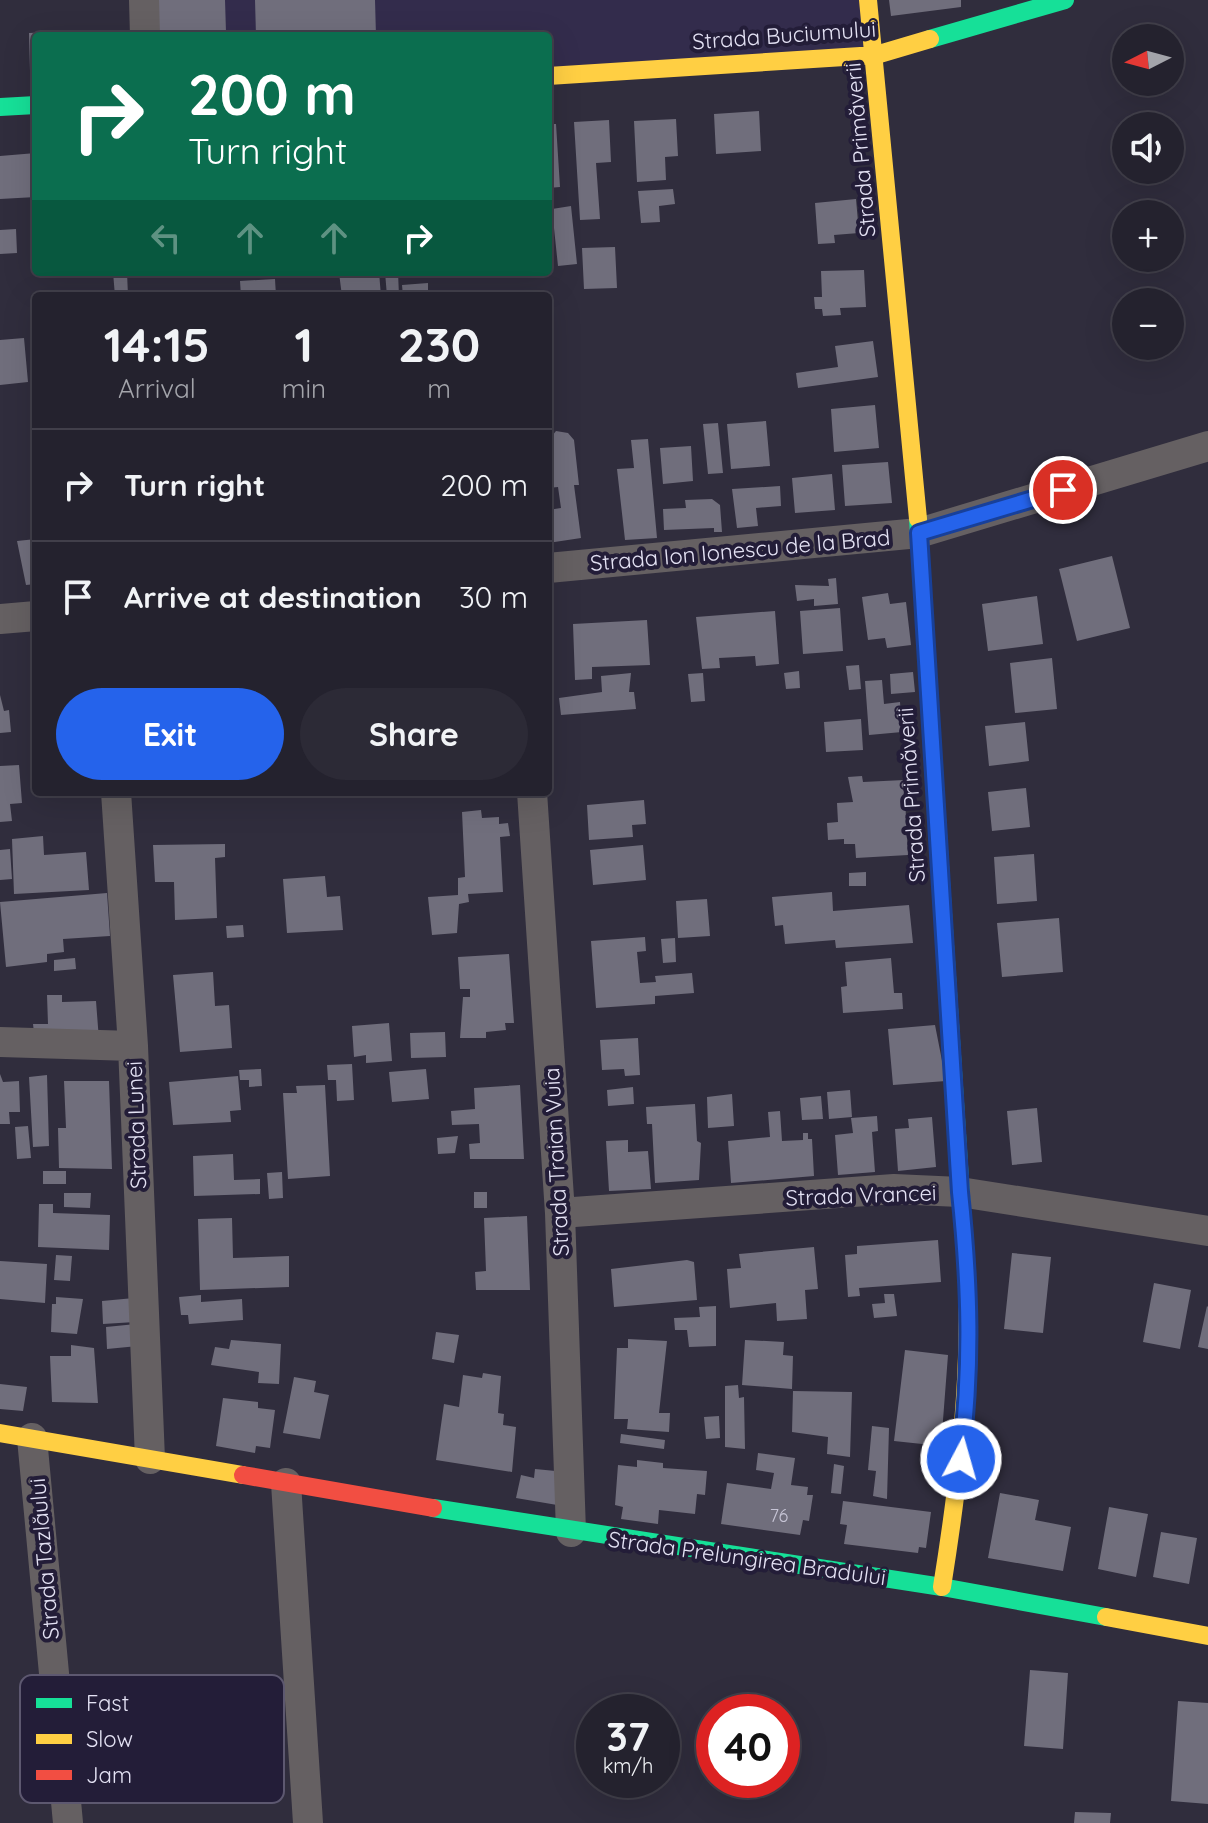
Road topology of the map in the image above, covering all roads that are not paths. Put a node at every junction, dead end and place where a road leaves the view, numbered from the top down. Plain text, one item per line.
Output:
1 (144, 0) edge
2 (868, 0) edge
3 (1065, 0) edge
4 (145, 32) edge
5 (876, 55) junction
6 (552, 76) edge
7 (32, 105) edge
8 (0, 107) edge
9 (1208, 446) edge
10 (919, 533) junction
11 (552, 568) edge
12 (32, 616) edge
13 (0, 619) edge
14 (116, 796) edge
15 (532, 796) edge
16 (0, 1042) edge
17 (133, 1046) junction
18 (960, 1192) junction
19 (560, 1213) junction
20 (1208, 1231) edge
21 (0, 1433) edge
22 (32, 1438) junction
23 (150, 1459) junction
24 (286, 1483) junction
25 (571, 1532) junction
26 (942, 1587) junction
27 (1208, 1636) edge
28 (54, 1675) edge
29 (66, 1803) edge
30 (68, 1823) edge
31 (308, 1823) edge

1 - 4 street
2 - 5 street, Strada Primăverii
3 - 5 street, Strada Buciumului
5 - 6 street, Strada Buciumului
5 - 10 street, Strada Primăverii
7 - 8 street
9 - 10 street, Strada Ion Ionescu de la Brad
10 - 11 street, Strada Ion Ionescu de la Brad
10 - 18 street, Strada Primăverii
12 - 13 street
14 - 17 street, Strada Lunei
15 - 19 street, Strada Traian Vuia
16 - 17 street
17 - 23 street, Strada Lunei
18 - 19 street, Strada Vrancei
18 - 20 street, Strada Vrancei
18 - 26 street, Strada Primăverii
19 - 25 street, Strada Traian Vuia
21 - 22 street, Strada Prelungirea Bradului
22 - 23 street, Strada Prelungirea Bradului
22 - 28 street, Strada Tazlăului
23 - 24 street, Strada Prelungirea Bradului
24 - 25 street, Strada Prelungirea Bradului
24 - 31 street
25 - 26 street, Strada Prelungirea Bradului
26 - 27 street, Strada Prelungirea Bradului
29 - 30 street, Strada Tazlăului

